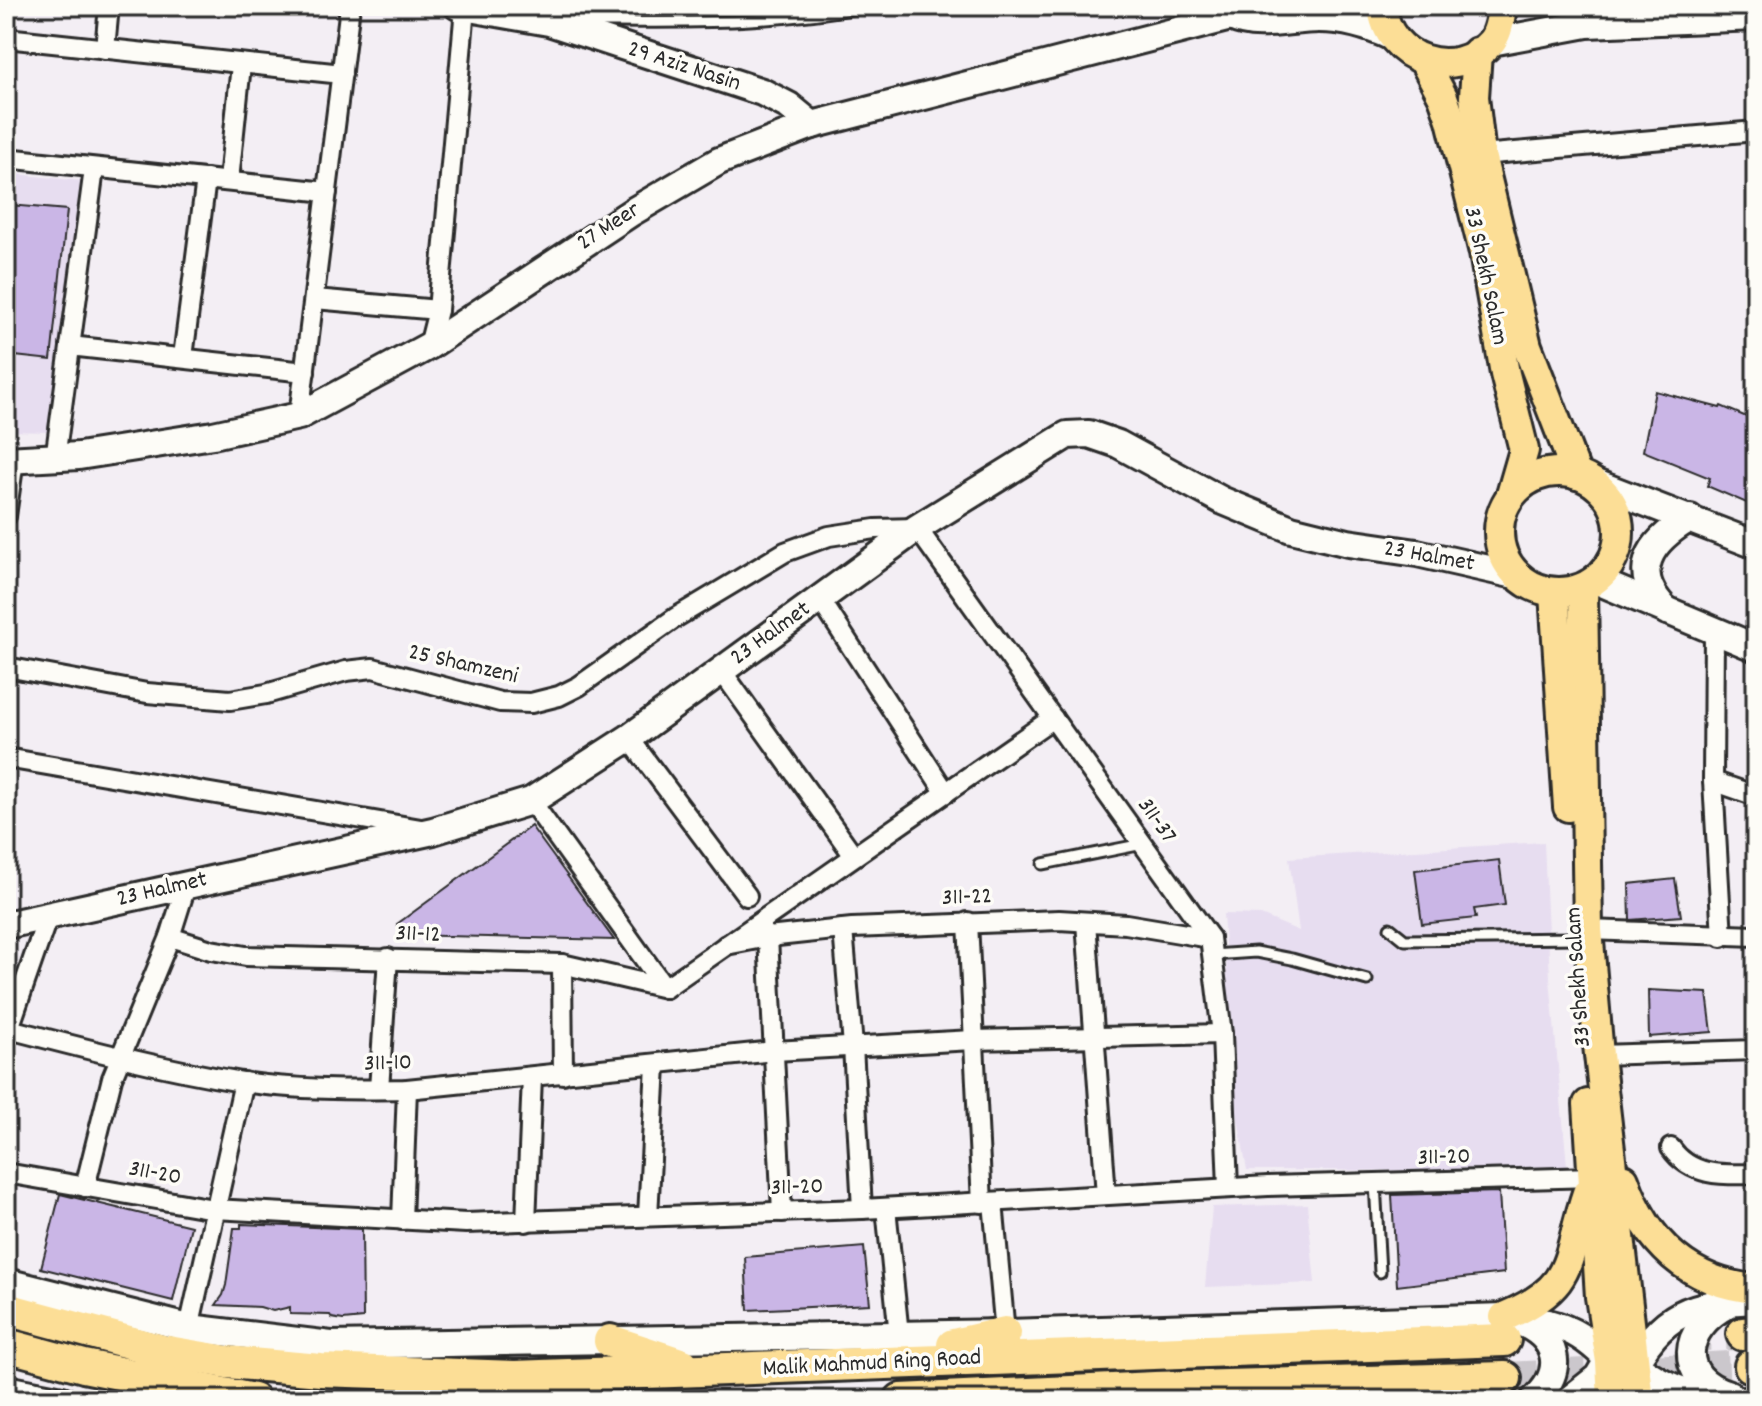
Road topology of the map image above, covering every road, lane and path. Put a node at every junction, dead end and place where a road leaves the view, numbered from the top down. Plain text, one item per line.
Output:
1 (109, 6) edge
2 (350, 6) edge
3 (868, 6) edge
4 (1382, 6) edge
5 (1502, 6) edge
6 (462, 7) edge
7 (1239, 12) edge
8 (1689, 13) edge
9 (1756, 17) edge
10 (549, 22) junction
11 (1392, 37) junction
12 (6, 38) edge
13 (1484, 47) junction
14 (105, 49) junction
15 (1424, 61) junction
16 (241, 65) junction
17 (342, 74) junction
18 (812, 125) junction
19 (1756, 131) edge
20 (1481, 155) junction
21 (6, 158) edge
22 (94, 169) junction
23 (206, 179) junction
24 (229, 180) junction
25 (327, 192) junction
26 (315, 299) junction
27 (438, 310) junction
28 (70, 346) junction
29 (429, 346) junction
30 (183, 357) junction
31 (305, 372) junction
32 (299, 416) junction
33 (55, 459) junction
34 (10, 460) edge
35 (1584, 478) junction
36 (1511, 495) junction
37 (6, 516) edge
38 (1690, 518) junction
39 (917, 528) junction
40 (1756, 545) edge
41 (1515, 575) junction
42 (1589, 584) junction
43 (1554, 593) junction
44 (820, 599) junction
45 (1667, 611) junction
46 (1714, 630) junction
47 (1756, 648) edge
48 (6, 667) edge
49 (721, 670) junction
50 (1053, 718) junction
51 (629, 738) junction
52 (6, 758) edge
53 (1713, 781) junction
54 (946, 793) junction
55 (1756, 796) edge
56 (531, 801) junction
57 (433, 831) junction
58 (1143, 844) junction
59 (854, 856) junction
60 (1043, 864) dead end
61 (186, 886) junction
62 (747, 896) dead end
63 (48, 916) junction
64 (968, 922) junction
65 (1086, 922) junction
66 (6, 925) edge
67 (1390, 928) dead end
68 (843, 929) junction
69 (763, 930) junction
70 (1582, 934) junction
71 (1756, 936) edge
72 (170, 937) junction
73 (1722, 937) junction
74 (1211, 946) junction
75 (388, 958) junction
76 (562, 964) junction
77 (1367, 980) dead end
78 (665, 988) junction
79 (7, 1033) edge
80 (1222, 1034) junction
81 (1094, 1036) junction
82 (973, 1040) junction
83 (853, 1046) junction
84 (1756, 1050) edge
85 (774, 1051) junction
86 (1599, 1055) junction
87 (120, 1058) junction
88 (656, 1065) junction
89 (563, 1074) junction
90 (532, 1077) junction
91 (244, 1082) junction
92 (379, 1089) junction
93 (407, 1089) junction
94 (1610, 1142) junction
95 (1671, 1148) dead end
96 (6, 1173) edge
97 (1756, 1174) edge
98 (1593, 1177) junction
99 (1375, 1183) junction
100 (85, 1187) junction
101 (1228, 1188) junction
102 (1106, 1195) junction
103 (988, 1202) junction
104 (886, 1208) junction
105 (214, 1209) junction
106 (862, 1209) junction
107 (782, 1212) junction
108 (648, 1216) junction
109 (402, 1220) junction
110 (526, 1222) junction
111 (1380, 1272) dead end
112 (6, 1282) edge
113 (1614, 1296) junction
114 (1750, 1297) edge
115 (6, 1309) edge
116 (189, 1328) junction
117 (1504, 1328) junction
118 (1005, 1333) junction
119 (610, 1341) junction
120 (6, 1345) edge
121 (890, 1348) junction
122 (227, 1362) junction
123 (160, 1366) junction
124 (705, 1372) junction
125 (1505, 1378) tunnel mouth
126 (1624, 1381) edge
127 (6, 1389) edge
128 (221, 1394) junction
129 (62, 1400) edge
130 (253, 1400) edge
131 (901, 1400) edge
132 (1534, 1400) edge
133 (1569, 1400) edge
134 (1748, 1400) edge
135 (1756, 1400) edge

1 - 14 street
2 - 17 street
3 - 10 lane, 29 Aziz Nasin
4 - 11 main road
5 - 13 main road, 33 Shekh Salam
6 - 10 street, 29 Aziz Nasin
6 - 27 street
7 - 11 street, 27 Meer
7 - 18 street, 27 Meer
8 - 9 street
8 - 13 street
10 - 18 street, 29 Aziz Nasin
11 - 15 main road, 33 Shekh Salam
12 - 14 street
13 - 15 main road
13 - 20 main road, 33 Shekh Salam
14 - 16 street
15 - 36 main road, 33 Shekh Salam
16 - 17 street
16 - 24 street
17 - 25 street
18 - 29 street, 27 Meer
19 - 20 street
20 - 35 main road, 33 Shekh Salam
21 - 22 street
22 - 23 street
22 - 28 street
23 - 24 street
23 - 30 street
24 - 25 street
25 - 26 street
26 - 27 street
26 - 31 street
27 - 29 street
28 - 30 street
28 - 33 street
29 - 32 street, 27 Meer
30 - 31 street
31 - 32 street
32 - 33 street, 27 Meer
33 - 34 street, 27 Meer
34 - 37 street
35 - 36 main road
35 - 38 street
35 - 42 main road, 33 Shekh Salam
36 - 41 main road, 33 Shekh Salam
38 - 40 street
38 - 45 street
39 - 41 street, 23 Halmet
39 - 44 street, 23 Halmet
39 - 48 street, 25 Shamzeni
39 - 50 street, 311-37
41 - 43 main road
42 - 43 main road
42 - 45 street
42 - 70 main road, 33 Shekh Salam
43 - 70 main road, 33 Shekh Salam
44 - 49 street, 23 Halmet
44 - 54 street
45 - 46 street
46 - 47 street
46 - 53 street
49 - 51 street, 23 Halmet
49 - 59 street
50 - 54 street
50 - 58 street, 311-37
51 - 56 street, 23 Halmet
51 - 62 street
52 - 57 street
53 - 55 street
53 - 73 street
54 - 59 street
56 - 57 street, 23 Halmet
56 - 78 street
57 - 61 street, 23 Halmet
58 - 60 lane
58 - 74 street, 311-37
59 - 69 street
61 - 63 street, 23 Halmet
61 - 72 street
63 - 66 street, 23 Halmet
63 - 79 street
64 - 65 street, 311-22
64 - 68 street, 311-22
64 - 82 street
65 - 74 street, 311-22
65 - 81 street
67 - 70 lane
68 - 69 street, 311-22
68 - 83 street
69 - 78 street, 311-22
69 - 85 street
70 - 73 street
70 - 86 main road, 33 Shekh Salam
70 - 98 main road, 33 Shekh Salam
71 - 73 street
72 - 75 street, 311-12
72 - 87 street
74 - 77 lane
74 - 80 street, 311-37
75 - 76 street, 311-12
75 - 92 street
76 - 78 street, 311-12
76 - 89 street
79 - 87 street, 311-10
80 - 81 street, 311-10
80 - 101 street, 311-37
81 - 82 street, 311-10
81 - 102 street
82 - 83 street, 311-10
82 - 103 street
83 - 85 street, 311-10
83 - 106 street
84 - 86 street
85 - 88 street, 311-10
85 - 107 street
86 - 94 main road, 33 Shekh Salam
87 - 91 street, 311-10
87 - 100 street
88 - 89 street, 311-10
88 - 108 street
89 - 90 street, 311-10
90 - 93 street, 311-10
90 - 110 street
91 - 92 street, 311-10
91 - 105 street
92 - 93 street, 311-10
93 - 109 street
94 - 113 main road, 33 Shekh Salam
94 - 114 main road
95 - 97 street
96 - 100 street, 311-20
98 - 99 street, 311-20
98 - 113 main road, 33 Shekh Salam
98 - 117 main road
99 - 101 street, 311-20
99 - 111 lane
100 - 105 street, 311-20
101 - 102 street, 311-20
102 - 103 street, 311-20
103 - 104 street, 311-20
103 - 118 street
104 - 106 street, 311-20
104 - 121 street
105 - 109 street, 311-20
105 - 116 street
106 - 107 street, 311-20
107 - 108 street, 311-20
108 - 110 street, 311-20
109 - 110 street, 311-20
112 - 116 street
113 - 126 main road, 33 Shekh Salam
114 - 126 street
114 - 134 street
115 - 123 highway, Malik Mahmud Ring Road
116 - 119 street
117 - 118 street
117 - 121 highway, Malik Mahmud Ring Road
117 - 126 street
117 - 132 street
118 - 121 highway
119 - 121 street
119 - 124 highway
120 - 123 highway, Malik Mahmud Ring Road
121 - 124 highway, Malik Mahmud Ring Road
122 - 123 highway, Malik Mahmud Ring Road
122 - 124 highway, Malik Mahmud Ring Road
122 - 128 highway
123 - 128 highway, Malik Mahmud Ring Road
125 - 131 highway, Malik Mahmud Ring Road
126 - 133 street
126 - 134 street
127 - 129 street
128 - 130 highway, Malik Mahmud Ring Road
134 - 135 street

